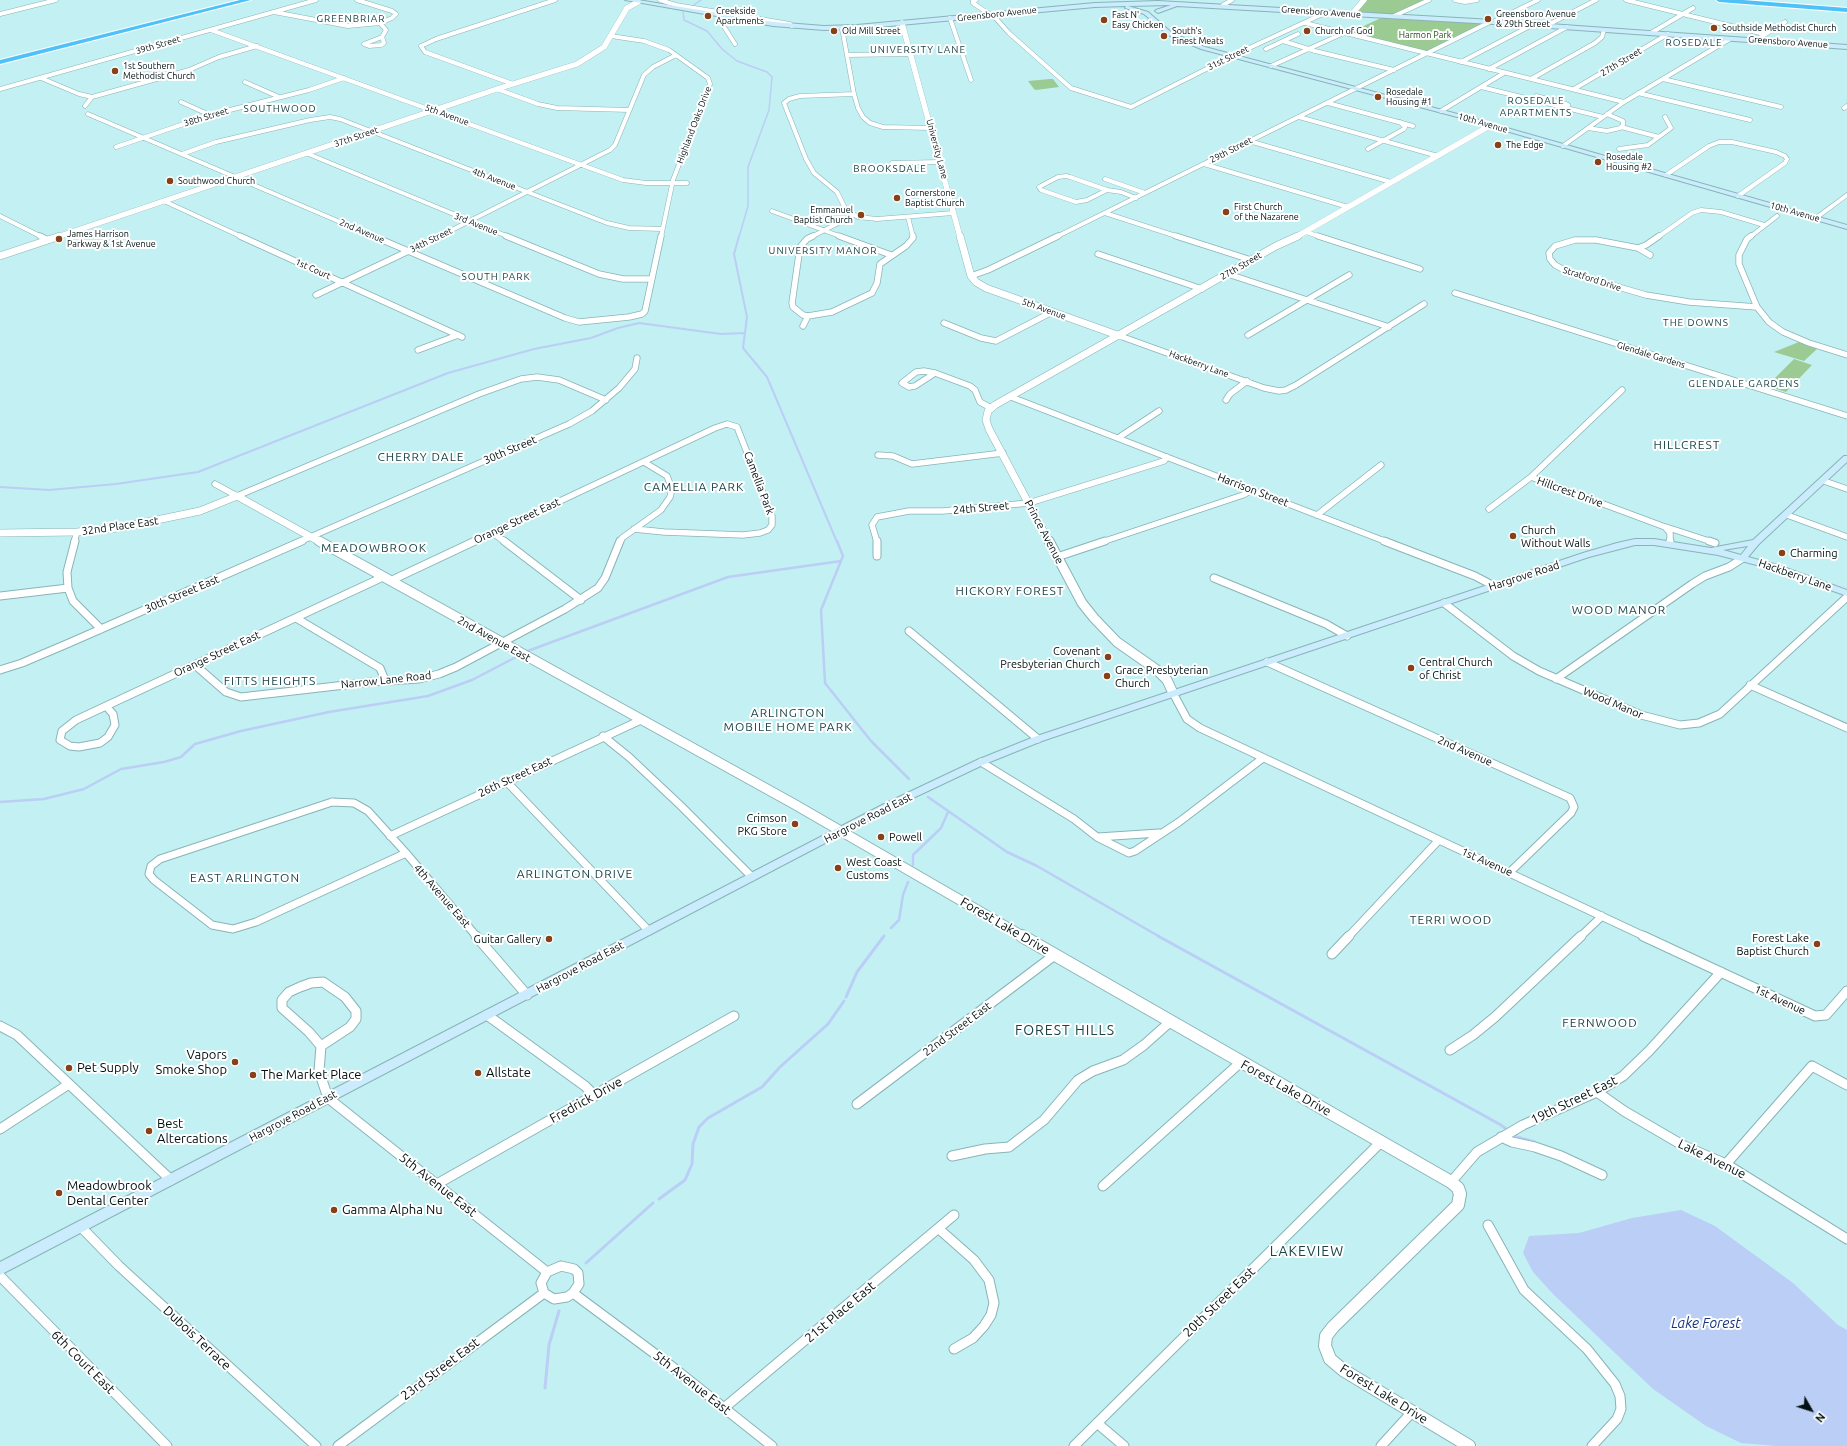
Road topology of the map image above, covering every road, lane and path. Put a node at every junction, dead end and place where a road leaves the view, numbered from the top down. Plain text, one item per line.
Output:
1 (36, 0) edge
2 (56, 0) edge
3 (222, 0) edge
4 (248, 0) edge
5 (316, 0) edge
6 (357, 0) edge
7 (555, 0) edge
8 (628, 0) edge
9 (660, 0) edge
10 (976, 0) edge
11 (1140, 0) edge
12 (1173, 0) edge
13 (1232, 0) edge
14 (1364, 0) edge
15 (1429, 0) edge
16 (1455, 0) edge
17 (1477, 0) edge
18 (1538, 0) edge
19 (1596, 0) edge
20 (1626, 0) edge
21 (1719, 0) edge
22 (1758, 0) edge
23 (639, 1) edge
24 (1151, 1) edge
25 (1158, 1) edge
26 (42, 3) junction
27 (1128, 3) junction
28 (1101, 4) junction
29 (1194, 4) junction
30 (1223, 5) junction
31 (1847, 6) edge
32 (1693, 8) dead end
33 (1847, 10) edge
34 (274, 12) junction
35 (1158, 12) junction
36 (1327, 12) junction
37 (0, 14) edge
38 (991, 14) junction
39 (1352, 14) junction
40 (1684, 14) junction
41 (1150, 15) junction
42 (724, 16) junction
43 (1394, 16) junction
44 (950, 18) junction
45 (1491, 22) junction
46 (1785, 22) dead end
47 (380, 23) junction
48 (902, 23) junction
49 (1305, 23) junction
50 (1160, 25) junction
51 (1532, 25) junction
52 (792, 26) junction
53 (1546, 26) junction
54 (1568, 27) junction
55 (842, 28) junction
56 (211, 30) junction
57 (1604, 30) junction
58 (1346, 32) junction
59 (1651, 33) junction
60 (1298, 34) dead end
61 (1668, 34) junction
62 (1764, 34) junction
63 (382, 36) dead end
64 (611, 36) junction
65 (1730, 39) junction
66 (1756, 40) junction
67 (1283, 41) junction
68 (735, 44) dead end
69 (256, 46) junction
70 (1847, 47) edge
71 (1266, 48) dead end
72 (1309, 49) junction
73 (1427, 53) junction
74 (912, 54) junction
75 (846, 55) junction
76 (0, 56) edge
77 (676, 56) junction
78 (1232, 56) junction
79 (0, 62) edge
80 (1461, 62) junction
81 (1271, 66) junction
82 (1488, 69) junction
83 (1394, 70) junction
84 (1504, 72) junction
85 (40, 78) junction
86 (344, 78) junction
87 (1531, 79) junction
88 (1663, 79) junction
89 (971, 80) dead end
90 (245, 82) dead end
91 (513, 84) junction
92 (1481, 87) junction
93 (1356, 88) junction
94 (0, 89) edge
95 (497, 89) junction
96 (1574, 89) junction
97 (1638, 93) junction
98 (854, 94) junction
99 (92, 97) junction
100 (279, 97) junction
101 (181, 102) dead end
102 (1624, 102) junction
103 (1328, 103) junction
104 (85, 106) dead end
105 (1781, 107) dead end
106 (629, 110) junction
107 (433, 111) junction
108 (1441, 111) junction
109 (88, 114) dead end
110 (210, 115) junction
111 (1605, 115) junction
112 (1665, 116) dead end
113 (1299, 117) junction
114 (1750, 120) dead end
115 (1400, 122) junction
116 (1491, 125) junction
117 (1413, 126) dead end
118 (1621, 127) junction
119 (931, 128) junction
120 (1588, 128) junction
121 (372, 131) junction
122 (1659, 137) junction
123 (144, 138) junction
124 (1249, 141) junction
125 (1385, 141) junction
126 (1563, 146) junction
127 (116, 147) dead end
128 (1368, 149) dead end
129 (1619, 149) dead end
130 (306, 153) junction
131 (182, 154) junction
132 (1438, 156) junction
133 (940, 162) junction
134 (892, 164) dead end
135 (1204, 164) junction
136 (582, 165) junction
137 (1666, 175) junction
138 (236, 177) junction
139 (1105, 179) dead end
140 (1391, 182) junction
141 (672, 183) junction
142 (686, 183) dead end
143 (1107, 190) junction
144 (527, 192) junction
145 (1145, 193) junction
146 (1738, 196) junction
147 (1846, 197) edge
148 (1136, 198) junction
149 (164, 201) junction
150 (1348, 207) junction
151 (772, 211) dead end
152 (953, 213) junction
153 (1105, 213) junction
154 (854, 215) junction
155 (0, 216) edge
156 (1777, 216) dead end
157 (908, 217) junction
158 (1816, 218) junction
159 (470, 221) junction
160 (1764, 225) junction
161 (1847, 227) edge
162 (661, 229) junction
163 (822, 230) junction
164 (1306, 232) junction
165 (48, 240) junction
166 (1638, 248) junction
167 (410, 251) junction
168 (1098, 254) dead end
169 (891, 255) junction
170 (1650, 255) dead end
171 (0, 256) edge
172 (1251, 260) junction
173 (1420, 269) dead end
174 (1228, 274) junction
175 (1349, 275) dead end
176 (971, 276) junction
177 (650, 279) junction
178 (344, 283) junction
179 (1202, 289) junction
180 (1455, 293) dead end
181 (316, 295) dead end
182 (1308, 301) junction
183 (1424, 304) dead end
184 (1756, 307) junction
185 (1052, 312) junction
186 (808, 316) junction
187 (944, 323) dead end
188 (804, 326) dead end
189 (1389, 327) junction
190 (1248, 335) dead end
191 (1120, 336) junction
192 (418, 350) dead end
193 (1847, 355) edge
194 (636, 358) dead end
195 (935, 373) junction
196 (1247, 381) junction
197 (1622, 390) dead end
198 (1011, 397) junction
199 (606, 400) junction
200 (1226, 400) dead end
201 (990, 408) junction
202 (1159, 411) dead end
203 (1847, 416) edge
204 (731, 417) dead end
205 (727, 424) junction
206 (1118, 438) junction
207 (1003, 453) junction
208 (878, 455) dead end
209 (1167, 457) junction
210 (1847, 458) edge
211 (644, 462) junction
212 (1381, 465) dead end
213 (1531, 477) junction
214 (1824, 481) junction
215 (215, 484) dead end
216 (1847, 489) edge
217 (1252, 490) junction
218 (237, 496) junction
219 (1029, 504) junction
220 (1490, 510) dead end
221 (1787, 514) junction
222 (362, 515) joint
223 (1317, 515) junction
224 (1665, 527) junction
225 (634, 529) junction
226 (0, 532) edge
227 (77, 532) junction
228 (493, 533) junction
229 (1847, 537) edge
230 (311, 538) junction
231 (1756, 542) junction
232 (1715, 543) dead end
233 (1670, 544) junction
234 (1703, 549) junction
235 (877, 556) dead end
236 (1057, 557) junction
237 (1743, 558) junction
238 (1775, 567) junction
239 (1214, 578) dead end
240 (386, 579) junction
241 (1494, 586) junction
242 (68, 588) junction
243 (1847, 593) edge
244 (0, 596) edge
245 (1847, 597) edge
246 (580, 600) junction
247 (1444, 603) junction
248 (296, 618) junction
249 (101, 629) junction
250 (909, 631) dead end
251 (1347, 636) junction
252 (502, 643) junction
253 (1267, 662) junction
254 (195, 665) junction
255 (0, 670) edge
256 (1556, 679) junction
257 (385, 680) junction
258 (1750, 685) junction
259 (1173, 693) junction
260 (106, 706) junction
261 (641, 720) junction
262 (1847, 728) edge
263 (603, 736) junction
264 (1038, 739) junction
265 (1263, 758) junction
266 (981, 762) junction
267 (506, 781) junction
268 (773, 793) joint
269 (841, 831) junction
270 (1161, 833) junction
271 (390, 836) junction
272 (1097, 837) junction
273 (1438, 841) junction
274 (406, 853) junction
275 (1510, 872) junction
276 (752, 877) junction
277 (1602, 916) junction
278 (649, 931) junction
279 (1056, 954) junction
280 (1332, 954) dead end
281 (1721, 972) junction
282 (1847, 991) edge
283 (527, 995) junction
284 (487, 1015) junction
285 (734, 1016) dead end
286 (1171, 1021) junction
287 (0, 1026) edge
288 (321, 1046) junction
289 (1450, 1050) dead end
290 (1240, 1062) junction
291 (69, 1084) junction
292 (1847, 1085) edge
293 (1597, 1092) junction
294 (595, 1096) junction
295 (328, 1098) junction
296 (857, 1104) dead end
297 (0, 1129) edge
298 (1501, 1137) junction
299 (1382, 1141) junction
300 (952, 1156) dead end
301 (1726, 1164) junction
302 (1602, 1175) dead end
303 (171, 1180) junction
304 (1451, 1182) junction
305 (437, 1184) junction
306 (1103, 1186) dead end
307 (954, 1215) dead end
308 (1488, 1225) dead end
309 (82, 1227) junction
310 (939, 1229) junction
311 (1847, 1239) edge
312 (0, 1269) edge
313 (547, 1272) junction
314 (0, 1276) edge
315 (544, 1293) junction
316 (573, 1293) junction
317 (954, 1349) dead end
318 (724, 1408) junction
319 (1413, 1411) junction
320 (1097, 1423) junction
321 (167, 1446) edge
322 (316, 1446) edge
323 (338, 1446) edge
324 (772, 1446) edge
325 (1074, 1446) edge
326 (1124, 1446) edge
327 (1381, 1446) edge
328 (1468, 1446) edge
329 (1592, 1446) edge

1 - 26 street
2 - 26 street
3 - 76 highway
4 - 79 highway
5 - 34 street, 39th Street
6 - 47 street
7 - 91 street
8 - 23 main road, Greensboro Avenue
9 - 52 street
10 - 38 street
11 - 27 main road
12 - 29 main road
13 - 30 street
14 - 39 street
15 - 43 street
16 - 17 street
18 - 45 street, 29th Street
19 - 53 street
20 - 40 street
21 - 33 highway
22 - 31 highway
23 - 42 main road, Greensboro Avenue
23 - 64 street, 37th Street
24 - 25 main road, Greensboro Avenue
24 - 27 main road, Greensboro Avenue
24 - 41 main road
25 - 29 main road, Greensboro Avenue
25 - 35 main road
26 - 37 street
27 - 28 main road, Greensboro Avenue
28 - 38 main road, Greensboro Avenue
28 - 41 main road
29 - 30 main road, Greensboro Avenue
29 - 35 main road
30 - 36 main road, Greensboro Avenue
32 - 40 street
34 - 47 street
34 - 56 street, 39th Street
35 - 50 main road
36 - 39 main road, Greensboro Avenue
36 - 49 street, 31st Street
38 - 44 main road, Greensboro Avenue
38 - 78 street, 31st Street
39 - 43 main road, Greensboro Avenue
40 - 59 street
40 - 62 street
41 - 50 main road, 10th Avenue
42 - 52 main road, Greensboro Avenue
42 - 68 street
43 - 45 main road, Greensboro Avenue
44 - 48 main road, Greensboro Avenue
44 - 89 street
45 - 51 main road, Greensboro Avenue
45 - 73 street, 29th Street
46 - 62 street
47 - 63 street
48 - 55 main road, Greensboro Avenue
48 - 74 street, University Lane
49 - 58 street
49 - 78 street, 31st Street
50 - 78 main road, 10th Avenue
51 - 53 main road, Greensboro Avenue
51 - 80 street
52 - 55 main road, Greensboro Avenue
53 - 54 main road, Greensboro Avenue
54 - 57 main road, Greensboro Avenue
54 - 82 street
55 - 75 street
56 - 69 street, 5th Avenue
56 - 85 street, 39th Street
57 - 59 main road, Greensboro Avenue
57 - 87 street
58 - 72 street
58 - 73 street
59 - 61 main road, Greensboro Avenue
60 - 67 street
61 - 65 main road, Greensboro Avenue
61 - 96 street, 27th Street
62 - 66 street
64 - 77 street, Highland Oaks Drive
64 - 91 street, 37th Street
65 - 66 main road, Greensboro Avenue
65 - 88 street
66 - 70 main road, Greensboro Avenue
67 - 71 street
67 - 72 street
69 - 86 street, 5th Avenue
69 - 99 street
72 - 81 street
72 - 83 street
73 - 80 street
73 - 83 street, 29th Street
74 - 75 street
74 - 119 street, University Lane
75 - 98 street
77 - 106 street
77 - 141 street, Highland Oaks Drive
78 - 81 main road, 10th Avenue
80 - 82 street
81 - 93 main road, 10th Avenue
82 - 84 street
83 - 93 street, 29th Street
84 - 87 street
84 - 92 street
85 - 94 street, 39th Street
85 - 99 street
86 - 100 street, 38th Street
86 - 107 street, 5th Avenue
87 - 96 street
88 - 97 street
88 - 105 street
90 - 100 street
91 - 95 street, 37th Street
92 - 108 street
92 - 111 street
93 - 103 street, 29th Street
93 - 108 main road, 10th Avenue
95 - 106 street
95 - 107 street, 37th Street
96 - 102 street
97 - 102 street
97 - 114 street
98 - 119 street
98 - 154 street
99 - 104 street
100 - 110 street, 38th Street
101 - 110 street
102 - 111 street
103 - 113 street, 29th Street
103 - 115 street
106 - 136 street, 34th Street
107 - 121 street, 37th Street
107 - 136 street, 5th Avenue
108 - 116 main road, 10th Avenue
109 - 123 street, 2nd Avenue
110 - 123 street, 38th Street
111 - 118 street
111 - 120 street
112 - 122 street
113 - 124 street, 29th Street
113 - 125 street
115 - 117 street
115 - 125 street
116 - 126 main road, 10th Avenue
116 - 132 street, 27th Street
118 - 120 street
118 - 122 street
119 - 133 street, University Lane
120 - 126 street
121 - 130 street, 37th Street
121 - 131 street, 4th Avenue
121 - 144 street, 4th Avenue
122 - 129 street
123 - 127 street, 38th Street
123 - 131 street, 2nd Avenue
124 - 135 street, 29th Street
124 - 140 street
125 - 128 street
125 - 132 street
126 - 137 main road, 10th Avenue
130 - 138 street, 37th Street
130 - 159 street, 3rd Avenue
131 - 138 street, 2nd Avenue
132 - 140 street, 27th Street
133 - 134 street
133 - 152 street, University Lane
135 - 145 street, 29th Street
135 - 150 street
136 - 141 street, 5th Avenue
136 - 144 street, 34th Street
137 - 146 main road, 10th Avenue
137 - 146 street
138 - 149 street, 37th Street
138 - 167 street, 2nd Avenue
139 - 145 street
140 - 150 street, 27th Street
141 - 142 street, 5th Avenue
141 - 162 street
143 - 143 street
143 - 148 street
144 - 159 street, 34th Street
144 - 162 street, 4th Avenue
145 - 148 street, 29th Street
146 - 158 main road, 10th Avenue
147 - 158 street
148 - 153 street, 29th Street
149 - 165 street, 37th Street
149 - 178 street, 1st Court
150 - 164 street, 27th Street
151 - 163 street
152 - 157 street
152 - 176 street, University Lane
153 - 172 street
153 - 176 street, 29th Street
154 - 157 street
154 - 163 street
155 - 165 street
156 - 160 street
157 - 169 street
158 - 161 main road, 10th Avenue
159 - 167 street, 34th Street
159 - 177 street, 3rd Avenue
160 - 166 street
160 - 184 street
162 - 177 street
163 - 169 street
163 - 186 street
164 - 172 street, 27th Street
164 - 173 street
165 - 171 street, 37th Street
166 - 170 street
166 - 184 street, Stratford Drive
167 - 177 street, 2nd Avenue
167 - 178 street, 34th Street
168 - 179 street
169 - 186 street
172 - 174 street, 27th Street
174 - 179 street, 27th Street
174 - 182 street
175 - 182 street
176 - 185 street, 5th Avenue
178 - 181 street, 34th Street
178 - 192 street, 1st Court
179 - 191 street, 27th Street
180 - 203 street, Glendale Gardens
182 - 189 street
182 - 190 street
183 - 189 street
184 - 193 street
185 - 187 street
185 - 191 street, 5th Avenue
186 - 188 street
189 - 196 street, Hackberry Lane
191 - 196 street, Hackberry Lane
191 - 198 street, 27th Street
194 - 199 street, 30th Street
195 - 195 street
195 - 201 street
196 - 200 street
197 - 213 street, Hillcrest Drive
198 - 201 street, 27th Street
198 - 206 street, Harrison Street
199 - 218 street
199 - 222 street, 30th Street
201 - 207 street, Prince Avenue
202 - 206 street
204 - 205 street
205 - 211 street
205 - 225 street, Camellia Park
206 - 209 street, Harrison Street
207 - 208 street
207 - 219 street, Prince Avenue
209 - 217 street, Harrison Street
209 - 219 street, 24th Street
210 - 214 main road
211 - 225 street, Narrow Lane Road
211 - 228 street, Orange Street East
212 - 223 street
213 - 220 street
213 - 224 street, Hillcrest Drive
214 - 216 street
214 - 221 main road
215 - 218 street, 2nd Avenue East
217 - 223 street, Harrison Street
217 - 236 street
218 - 227 street, 32nd Place East
218 - 230 street, 2nd Avenue East
219 - 235 street, 24th Street
219 - 236 street, Prince Avenue
221 - 229 street
221 - 231 main road
222 - 230 street, 30th Street East
223 - 241 street, Harrison Street
224 - 232 street, Hillcrest Drive
224 - 233 street
225 - 246 street, Narrow Lane Road
226 - 227 street, 32nd Place East
227 - 242 street
228 - 240 street, Orange Street East
228 - 246 street
230 - 240 street, 2nd Avenue East
230 - 249 street, 30th Street East
231 - 234 main road
231 - 237 main road
231 - 238 main road
233 - 234 main road, Hargrove Road
233 - 241 main road, Hargrove Road
234 - 237 main road, Hargrove Road
236 - 259 street, Prince Avenue
237 - 238 main road, Hackberry Lane
237 - 256 street
238 - 243 main road, Hackberry Lane
239 - 251 street
240 - 248 street, Orange Street East
240 - 252 street, 2nd Avenue East
241 - 247 main road, Hargrove Road
242 - 244 street
242 - 249 street
245 - 258 street, Wood Manor
246 - 252 street, Narrow Lane Road
247 - 251 main road, Hargrove Road
247 - 256 street, Wood Manor
248 - 254 street, Orange Street East
248 - 257 street
249 - 255 street, 30th Street East
250 - 264 street
251 - 253 main road, Hargrove Road
252 - 257 street, Narrow Lane Road
252 - 261 street, 2nd Avenue East
253 - 259 main road, Hargrove Road
253 - 275 street, 2nd Avenue
254 - 257 street, Narrow Lane Road
254 - 260 street, Orange Street East
256 - 258 street, Wood Manor
258 - 262 street
259 - 264 main road, Hargrove Road East
259 - 265 street, 1st Avenue
260 - 260 street, Orange Street East
261 - 263 street, 26th Street East
261 - 268 street, 2nd Avenue East
263 - 267 street, 26th Street East
263 - 276 street
264 - 266 main road, Hargrove Road East
265 - 270 street
265 - 273 street, 1st Avenue
266 - 269 main road, Hargrove Road East
266 - 272 street
267 - 271 street, 26th Street East
267 - 278 street
268 - 269 street, Forest Lake Drive
269 - 276 main road, Hargrove Road East
269 - 279 street, Forest Lake Drive
270 - 272 street
270 - 272 street
271 - 274 street, 4th Avenue East
271 - 274 street, 4th Avenue East
273 - 275 street, 1st Avenue
273 - 280 street
274 - 283 street, 4th Avenue East
275 - 277 street, 1st Avenue
276 - 278 main road, Hargrove Road East
277 - 281 street, 1st Avenue
277 - 289 street
278 - 283 main road, Hargrove Road East
279 - 286 street, Forest Lake Drive
279 - 296 street, 22nd Street East
281 - 282 street, 1st Avenue
281 - 293 street, 19th Street East
283 - 284 main road, Hargrove Road East
284 - 294 street
284 - 295 main road, Hargrove Road East
285 - 294 street, Fredrick Drive
286 - 290 street, Forest Lake Drive
286 - 300 street
287 - 291 street
288 - 288 street
288 - 295 street
290 - 299 street, Forest Lake Drive
290 - 306 street
291 - 297 street
291 - 303 street
292 - 301 street
293 - 298 street, 19th Street East
293 - 301 street, Lake Avenue
294 - 305 street, Fredrick Drive
295 - 303 main road, Hargrove Road East
295 - 305 street, 5th Avenue East
298 - 302 street
298 - 304 street, 19th Street East
299 - 304 street, Forest Lake Drive
299 - 320 street, 20th Street East
301 - 311 street, Lake Avenue
303 - 309 main road, Hargrove Road East
304 - 319 street, Forest Lake Drive
305 - 313 street, 5th Avenue East
307 - 310 street, 21st Place East
308 - 329 street
309 - 312 main road, Hargrove Road East
309 - 322 street, Dubois Terrace
310 - 317 street
310 - 318 street, 21st Place East
313 - 315 street
313 - 316 street
314 - 321 street, 6th Court East
315 - 316 street
315 - 323 street, 23rd Street East
316 - 318 street, 5th Avenue East
318 - 324 street, 5th Avenue East
319 - 327 street
319 - 328 street, Forest Lake Drive
320 - 325 street, 20th Street East
320 - 326 street

